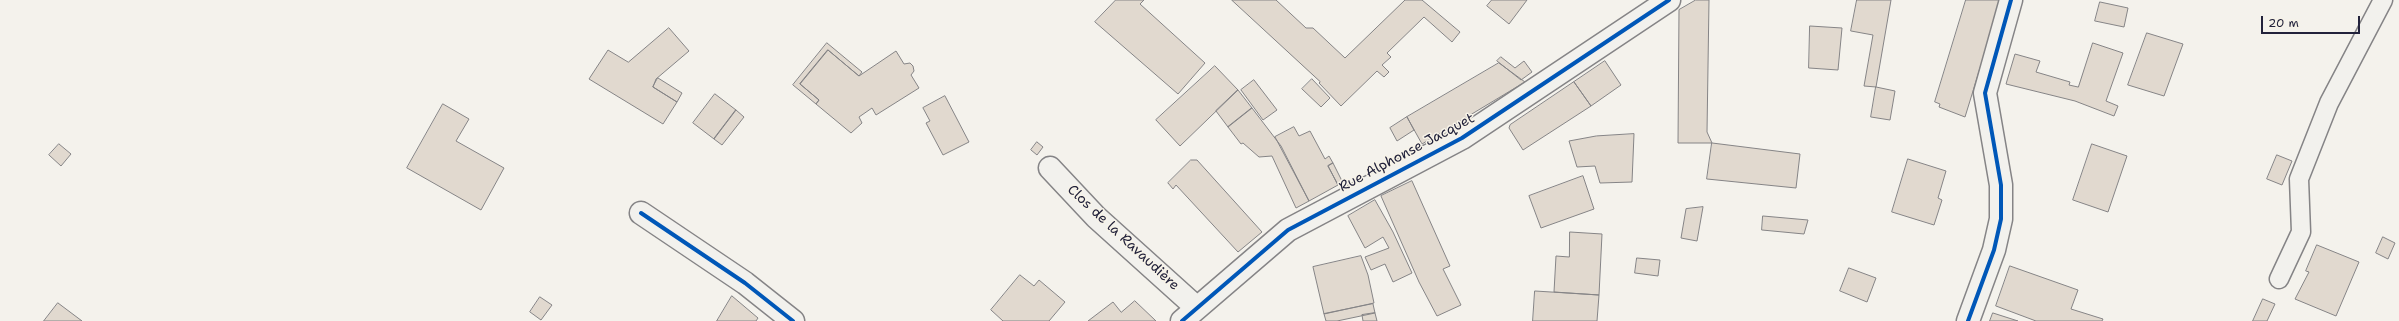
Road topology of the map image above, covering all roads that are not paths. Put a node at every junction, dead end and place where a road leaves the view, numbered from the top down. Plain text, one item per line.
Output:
1 (1669, 0) edge
2 (2011, 0) edge
3 (2383, 0) edge
4 (1050, 168) dead end
5 (641, 213) dead end
6 (2279, 279) dead end
7 (1190, 314) edge
8 (792, 321) edge
9 (1968, 321) edge

1 - 7 street, Rue Alphonse Jacquet
2 - 9 street
3 - 6 lane
4 - 7 street, Clos de la Ravaudière
5 - 8 street

